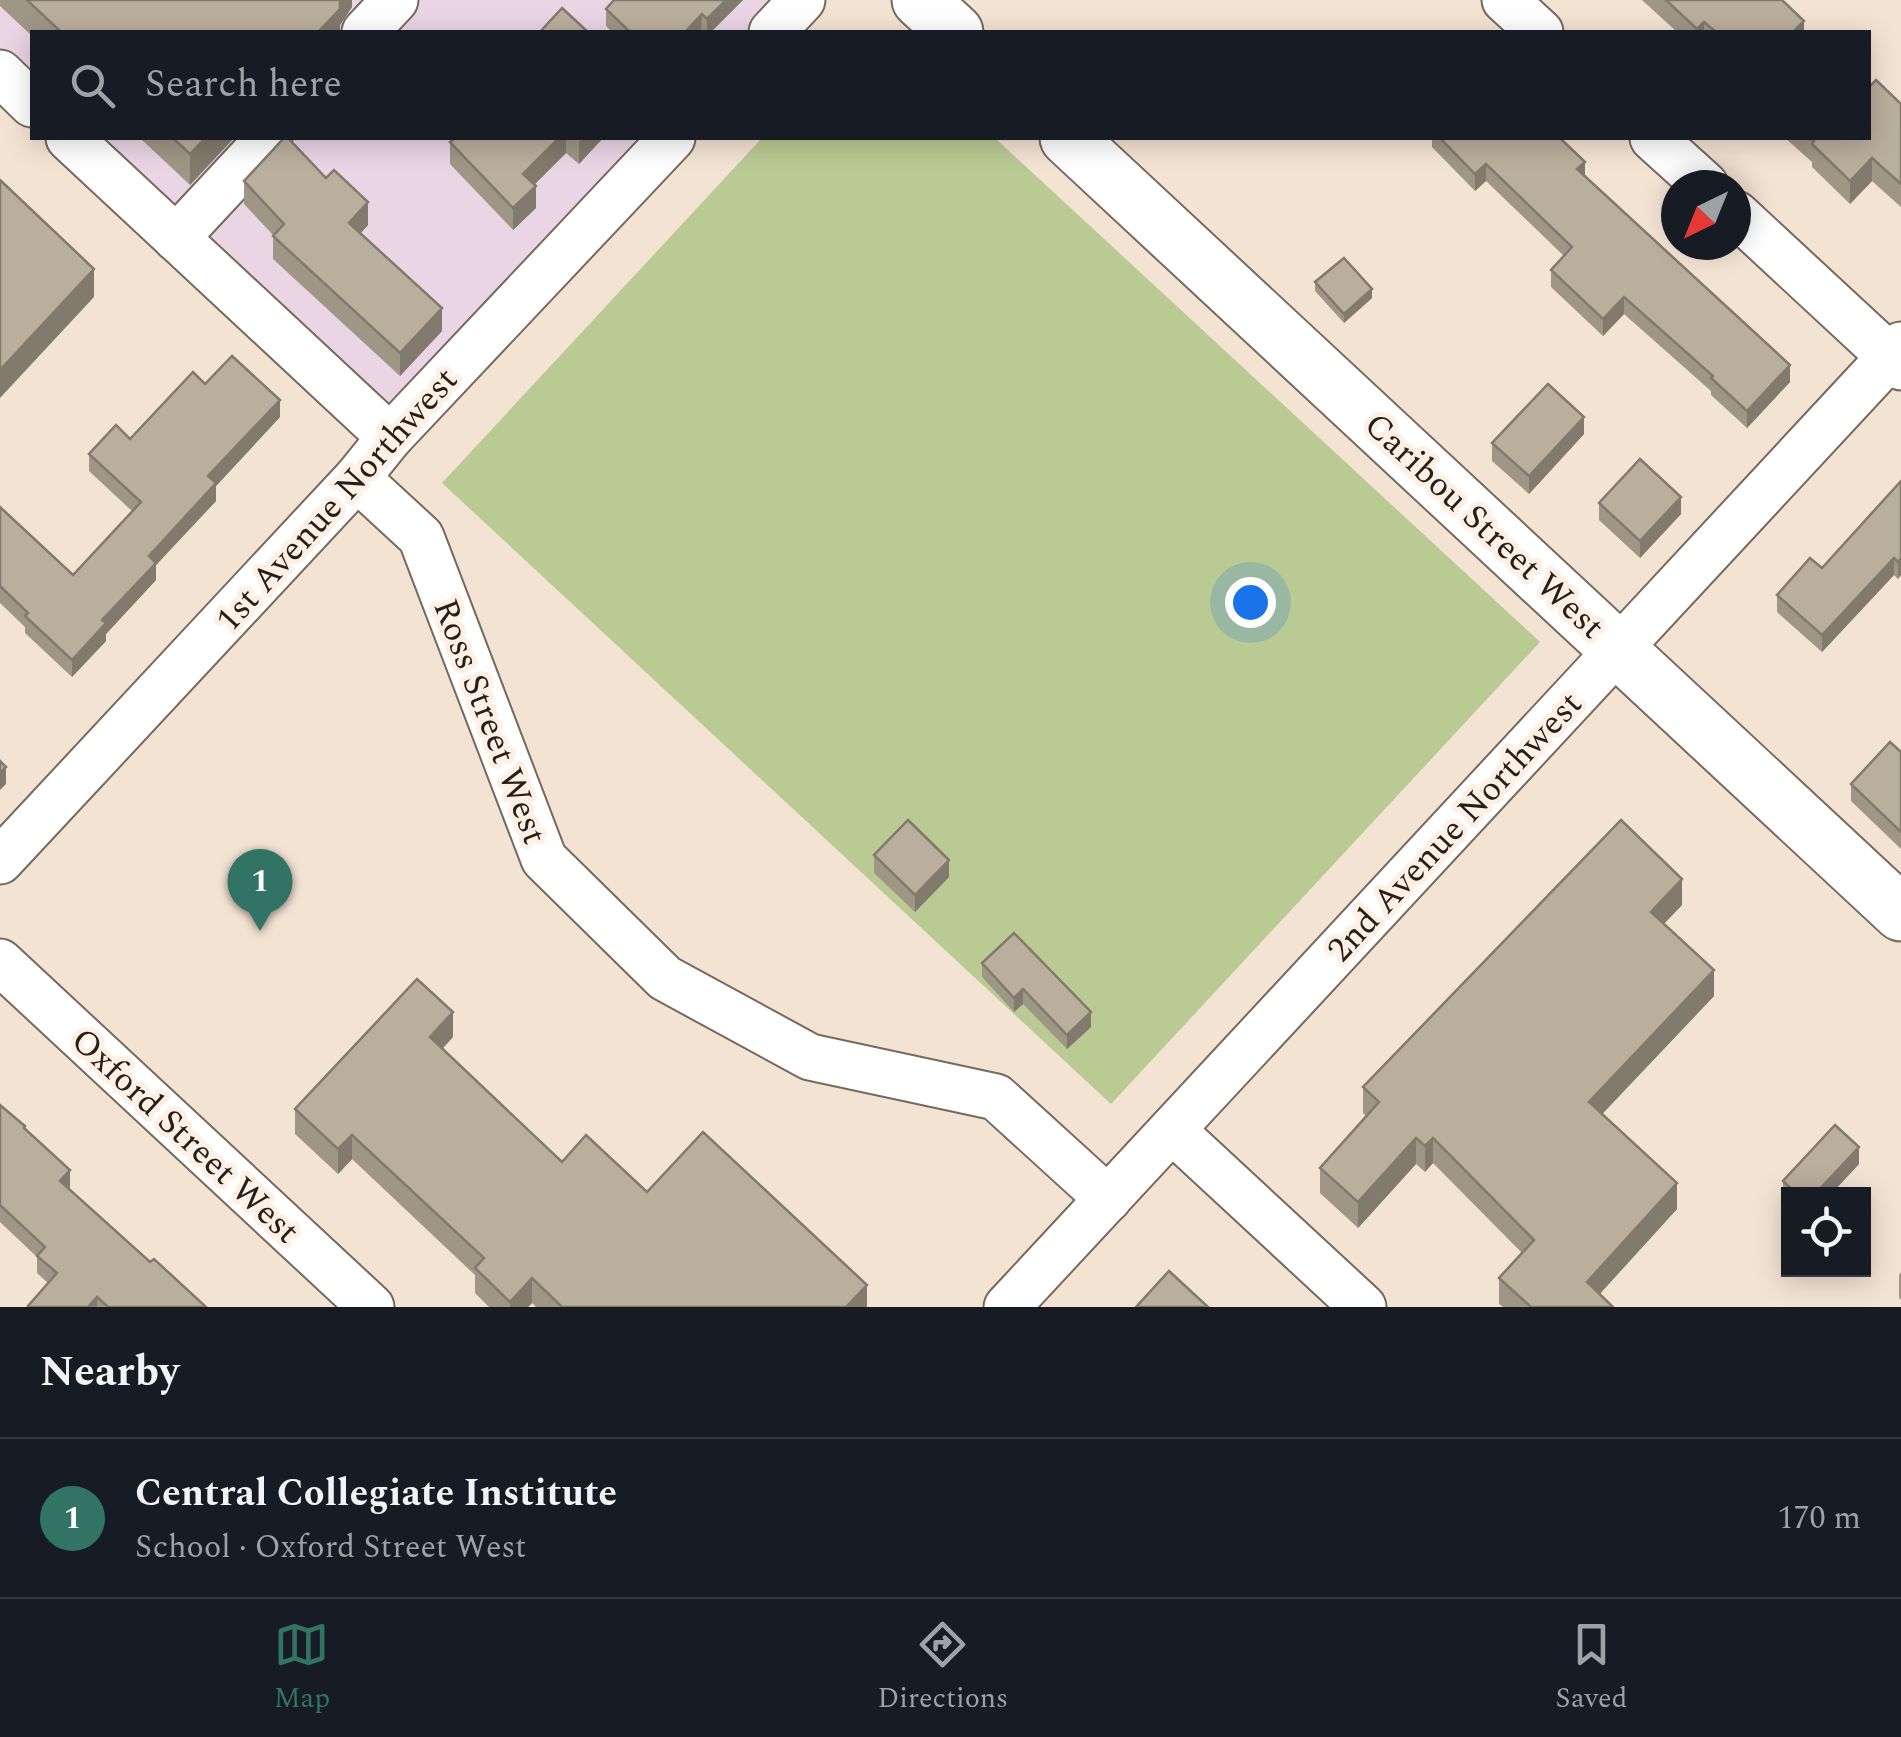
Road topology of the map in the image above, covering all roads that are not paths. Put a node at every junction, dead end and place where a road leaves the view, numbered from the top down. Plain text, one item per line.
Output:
1 (395, 0) edge
2 (802, 0) edge
3 (920, 0) edge
4 (1504, 0) edge
5 (367, 30) edge
6 (774, 30) edge
7 (953, 30) edge
8 (1538, 30) edge
9 (0, 73) edge
10 (30, 102) edge
11 (71, 140) edge
12 (267, 140) edge
13 (670, 140) edge
14 (1070, 140) edge
15 (1655, 140) edge
16 (1688, 170) edge
17 (1751, 227) edge
18 (176, 238) junction
19 (1897, 356) edge
20 (390, 437) junction
21 (357, 478) junction
22 (1618, 650) junction
23 (0, 861) edge
24 (1901, 913) edge
25 (0, 962) edge
26 (1172, 1130) junction
27 (1108, 1199) junction
28 (364, 1304) edge
29 (1008, 1307) edge
30 (1363, 1307) edge

1 - 5 street
2 - 6 street
3 - 7 street
4 - 8 street
9 - 10 street
11 - 18 street
12 - 18 street
13 - 20 street, 1st Avenue Northwest
14 - 22 street, Caribou Street West
15 - 16 street
17 - 19 street
18 - 20 street
19 - 22 street, 2nd Avenue Northwest
20 - 21 street, 1st Avenue Northwest
21 - 23 street, 1st Avenue Northwest
21 - 27 street, Ross Street West
22 - 24 street, Caribou Street West
22 - 26 street, 2nd Avenue Northwest
25 - 28 street, Oxford Street West
26 - 27 street, 2nd Avenue Northwest
26 - 30 street
27 - 29 street, 2nd Avenue Northwest

